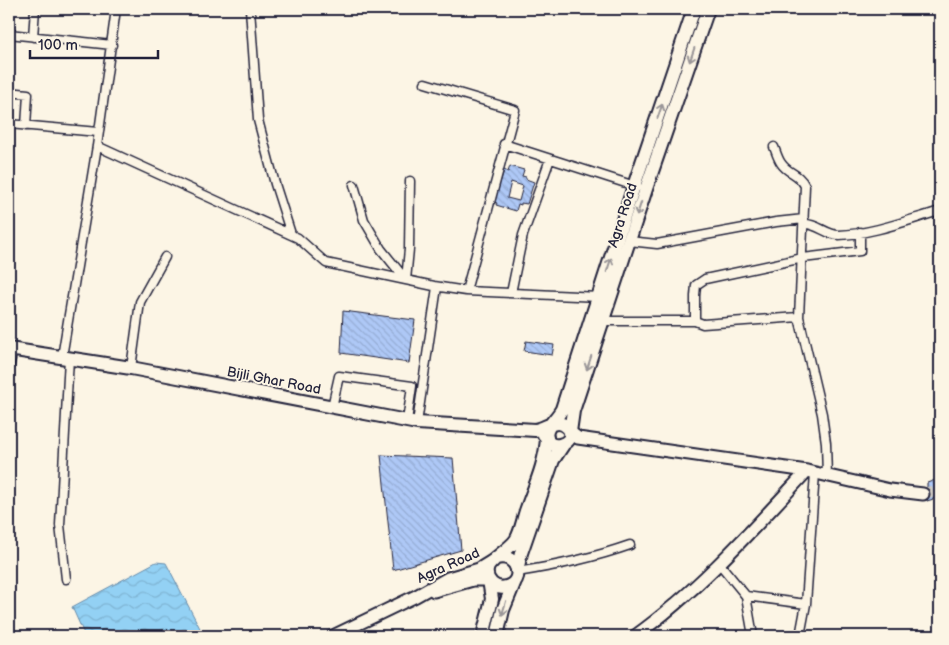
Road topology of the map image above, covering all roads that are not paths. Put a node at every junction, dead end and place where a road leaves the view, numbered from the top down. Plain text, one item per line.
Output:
1 (35, 9) edge
2 (116, 9) edge
3 (250, 9) edge
4 (694, 9) edge
5 (708, 9) edge
6 (9, 34) edge
7 (33, 37) junction
8 (112, 46) junction
9 (425, 83) dead end
10 (9, 92) edge
11 (9, 124) edge
12 (26, 126) junction
13 (98, 132) junction
14 (504, 144) junction
15 (97, 146) junction
16 (774, 147) dead end
17 (550, 159) junction
18 (410, 181) dead end
19 (354, 186) dead end
20 (640, 187) junction
21 (940, 211) edge
22 (804, 222) junction
23 (860, 232) junction
24 (291, 234) junction
25 (629, 241) junction
26 (165, 257) dead end
27 (803, 258) junction
28 (406, 280) junction
29 (437, 287) junction
30 (466, 291) junction
31 (511, 293) junction
32 (599, 297) junction
33 (799, 317) junction
34 (602, 321) junction
35 (695, 321) junction
36 (11, 349) edge
37 (66, 358) junction
38 (9, 368) edge
39 (131, 368) junction
40 (332, 407) junction
41 (412, 422) junction
42 (551, 425) junction
43 (536, 430) junction
44 (547, 438) junction
45 (569, 439) junction
46 (811, 472) junction
47 (827, 476) junction
48 (923, 494) tunnel mouth
49 (630, 545) dead end
50 (494, 560) junction
51 (719, 563) junction
52 (516, 576) junction
53 (66, 579) dead end
54 (489, 580) junction
55 (416, 596) junction
56 (746, 596) junction
57 (806, 604) junction
58 (333, 636) edge
59 (483, 636) edge
60 (497, 636) edge
61 (635, 636) edge
62 (753, 636) edge
63 (800, 636) edge

1 - 7 street
2 - 8 street
3 - 24 street
20 -> 4 main road, Agra Road
5 -> 20 main road, Agra Road
6 - 7 street
7 - 8 street
8 - 13 street
9 - 14 street
10 - 12 street
11 - 12 street
12 - 13 street
13 - 15 street
14 - 17 street
14 - 30 street
15 - 24 street
15 - 37 street
16 - 22 street
17 - 20 street
17 - 31 street
18 - 28 street
19 - 28 street
20 -> 25 main road, Agra Road
32 -> 20 main road, Agra Road
21 - 23 street
22 - 23 street
22 - 25 street
22 - 27 street
23 - 27 street
24 - 28 street
25 - 34 main road, Agra Road
26 - 39 street
27 - 33 street
27 - 35 street
28 - 29 street
29 - 30 street
29 - 41 street
30 - 31 street
31 - 32 street
32 - 42 main road, Agra Road
33 - 35 street
33 - 47 street
34 - 35 street
34 -> 45 main road, Agra Road
36 - 37 main road, Bijli Ghar Road
36 - 38 street
37 - 39 main road, Bijli Ghar Road
37 - 53 street
39 - 40 main road, Bijli Ghar Road
40 - 41 main road, Bijli Ghar Road
40 - 41 street
41 - 43 main road, Bijli Ghar Road
42 - 43 main road
42 - 44 main road
42 - 45 main road
43 - 44 main road
44 - 45 main road
44 - 50 main road, Agra Road
45 - 46 main road
45 - 52 main road, Agra Road
46 - 47 main road
46 - 51 main road
46 - 57 street
47 - 48 main road
49 - 52 street
50 - 52 main road
50 - 54 main road
50 - 55 main road, Agra Road
51 - 56 street
51 - 61 main road
52 - 54 main road
52 -> 60 main road, Agra Road
54 - 55 main road, Agra Road
54 - 59 main road
55 - 58 main road, Agra Road
56 - 57 street
56 - 62 street
57 - 63 street

